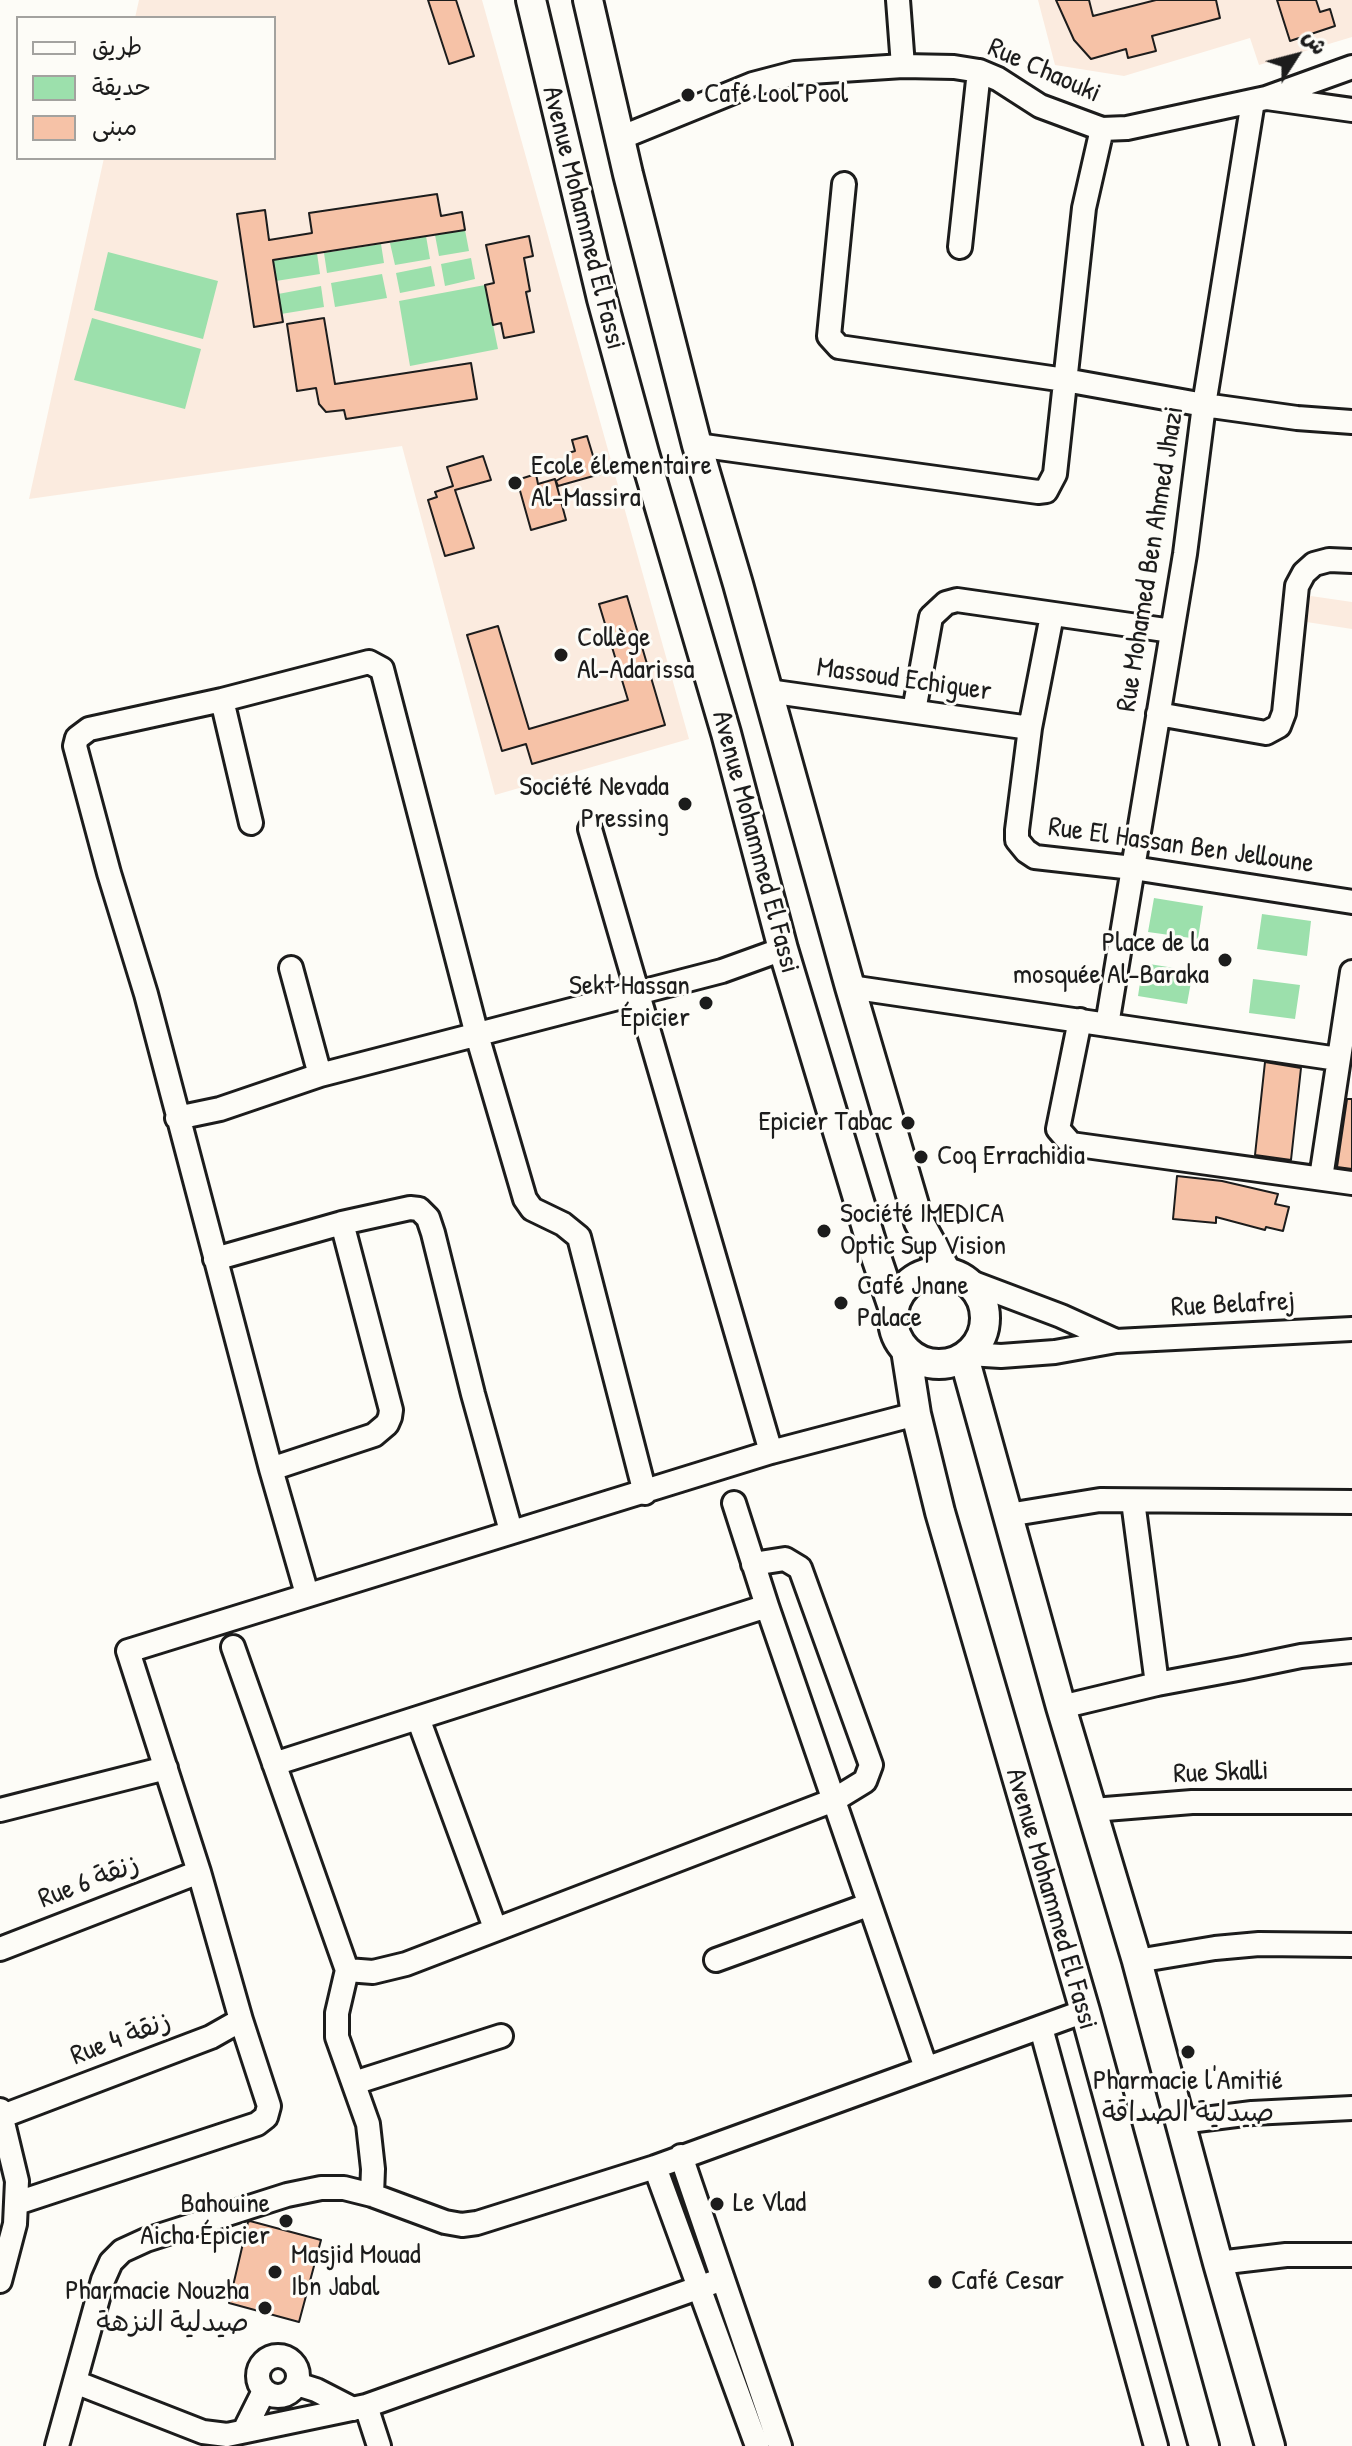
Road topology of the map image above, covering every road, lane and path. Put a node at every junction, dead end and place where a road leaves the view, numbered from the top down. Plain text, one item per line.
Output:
1 (531, 0) edge
2 (588, 0) edge
3 (898, 0) edge
4 (903, 66) junction
5 (1352, 67) edge
6 (979, 71) junction
7 (1259, 100) junction
8 (1352, 110) edge
9 (1102, 129) junction
10 (620, 138) junction
11 (844, 184) dead end
12 (960, 247) dead end
13 (1065, 380) junction
14 (1204, 405) junction
15 (1352, 422) edge
16 (697, 445) junction
17 (1352, 561) edge
18 (1052, 615) junction
19 (1172, 631) junction
20 (768, 691) junction
21 (222, 700) junction
22 (914, 711) junction
23 (1158, 714) junction
24 (1030, 728) junction
25 (251, 823) dead end
26 (590, 829) dead end
27 (1133, 868) junction
28 (1352, 902) edge
29 (783, 949) junction
30 (291, 968) dead end
31 (1352, 972) edge
32 (850, 987) junction
33 (636, 994) junction
34 (1080, 1020) junction
35 (1107, 1025) junction
36 (1348, 1028) edge
37 (477, 1035) junction
38 (1338, 1059) junction
39 (320, 1075) junction
40 (177, 1118) junction
41 (1321, 1178) junction
42 (1352, 1183) edge
43 (342, 1223) junction
44 (215, 1259) junction
45 (955, 1276) junction
46 (894, 1310) junction
47 (1352, 1329) edge
48 (1116, 1341) junction
49 (906, 1350) junction
50 (966, 1356) junction
51 (916, 1414) junction
52 (771, 1452) junction
53 (271, 1469) junction
54 (645, 1493) junction
55 (1133, 1501) junction
56 (1352, 1502) edge
57 (734, 1503) dead end
58 (1008, 1515) junction
59 (511, 1531) junction
60 (753, 1564) junction
61 (307, 1594) junction
62 (767, 1606) junction
63 (233, 1647) dead end
64 (1352, 1651) edge
65 (1157, 1684) junction
66 (1061, 1707) junction
67 (418, 1718) junction
68 (274, 1764) junction
69 (166, 1768) junction
70 (834, 1800) junction
71 (1352, 1802) edge
72 (0, 1810) edge
73 (1093, 1810) junction
74 (199, 1872) junction
75 (868, 1905) junction
76 (495, 1928) junction
77 (1352, 1945) edge
78 (0, 1949) edge
79 (716, 1960) dead end
80 (1137, 1961) junction
81 (347, 1970) junction
82 (239, 2011) junction
83 (1085, 2011) junction
84 (1041, 2028) junction
85 (501, 2036) dead end
86 (926, 2068) junction
87 (354, 2083) junction
88 (1352, 2108) edge
89 (1, 2113) edge
90 (1181, 2122) junction
91 (681, 2156) junction
92 (655, 2167) junction
93 (11, 2188) edge
94 (372, 2195) junction
95 (1352, 2255) edge
96 (1218, 2263) junction
97 (0, 2279) edge
98 (723, 2279) junction
99 (701, 2287) junction
100 (75, 2382) junction
101 (297, 2384) junction
102 (264, 2391) junction
103 (359, 2407) junction
104 (244, 2431) junction
105 (57, 2446) edge
106 (379, 2446) edge
107 (757, 2446) edge
108 (780, 2446) edge
109 (1156, 2446) edge
110 (1204, 2446) edge
111 (1270, 2446) edge

1 - 29 main road, Avenue Mohammed El Fassi
2 - 10 main road, Avenue Mohammed El Fassi
3 - 4 street
4 - 6 street, Rue Chaouki
4 - 10 street, Rue Chaouki
5 - 7 street, Rue Chaouki
6 - 9 street, Rue Chaouki
6 - 12 street
7 - 8 street
7 - 9 street, Rue Chaouki
7 - 14 street, Rue Mohamed Ben Ahmed Jhazi
9 - 13 street
10 - 16 main road, Avenue Mohammed El Fassi
11 - 13 street
13 - 14 street
13 - 16 street
14 - 15 street
14 - 19 street, Rue Mohamed Ben Ahmed Jhazi
16 - 20 main road, Avenue Mohammed El Fassi
17 - 23 street
18 - 19 street
18 - 22 street
18 - 24 street
19 - 23 street, Rue Mohamed Ben Ahmed Jhazi
20 - 22 street, Massoud Echiguer
20 - 32 main road, Avenue Mohammed El Fassi
21 - 25 street
21 - 37 street
21 - 40 street
22 - 24 street, Massoud Echiguer
23 - 27 street, Rue Mohamed Ben Ahmed Jhazi
24 - 27 street, Rue El Hassan Ben Jelloune
26 - 33 street
27 - 28 street, Rue El Hassan Ben Jelloune
27 - 35 street, Rue Mohamed Ben Ahmed Jhazi
29 - 33 street
29 - 46 main road, Avenue Mohammed El Fassi
30 - 39 street
31 - 36 street
32 - 34 street
32 - 45 main road, Avenue Mohammed El Fassi
33 - 37 street
33 - 52 street
34 - 35 street
34 - 41 street
35 - 38 street
36 - 38 street
37 - 39 street
37 - 54 street
38 - 41 street
39 - 40 street
40 - 44 street
41 - 42 street
43 - 44 street
43 - 53 street
43 - 59 street
44 - 53 street
45 - 46 main road
45 - 48 street, Rue Belafrej
45 - 50 main road, Avenue Mohammed El Fassi
46 - 49 main road, Avenue Mohammed El Fassi
47 - 48 street, Rue Belafrej
48 - 50 street, Rue Belafrej
49 - 50 main road
49 - 51 main road, Avenue Mohammed El Fassi
50 - 58 main road
51 - 52 street
51 - 83 main road, Avenue Mohammed El Fassi
52 - 54 street
53 - 61 street
54 - 59 street
55 - 56 street
55 - 58 street
55 - 65 street
57 - 60 street
58 - 66 main road
59 - 61 street
60 - 62 street
60 - 70 street
61 - 69 street
62 - 67 street
62 - 70 street
63 - 68 street
64 - 65 street
65 - 66 street
66 - 73 main road
67 - 68 street
67 - 76 street
68 - 81 street
69 - 72 street
69 - 74 street
70 - 75 street
70 - 76 street
71 - 73 street, Rue Skalli
73 - 80 main road
74 - 78 street, Rue 6 زنقة
74 - 82 street
75 - 79 street
75 - 86 street
76 - 81 street
77 - 80 street
80 - 90 main road
81 - 87 street
82 - 89 street, Rue 4 زنقة
82 - 93 street
83 - 84 street
83 - 110 main road, Avenue Mohammed El Fassi
84 - 86 street
84 - 109 street
85 - 87 street
86 - 91 street
87 - 94 street
88 - 90 street
89 - 93 street
90 - 96 main road
91 - 92 street
91 - 98 street
92 - 94 street
92 - 99 street
93 - 97 street
94 - 100 street
95 - 96 street
96 - 111 main road
98 - 99 street
98 - 108 street
99 - 103 street
99 - 107 street
100 - 104 street
100 - 105 street
101 - 102 street
101 - 102 street
101 - 103 street
102 - 104 street
103 - 104 street
103 - 106 street

